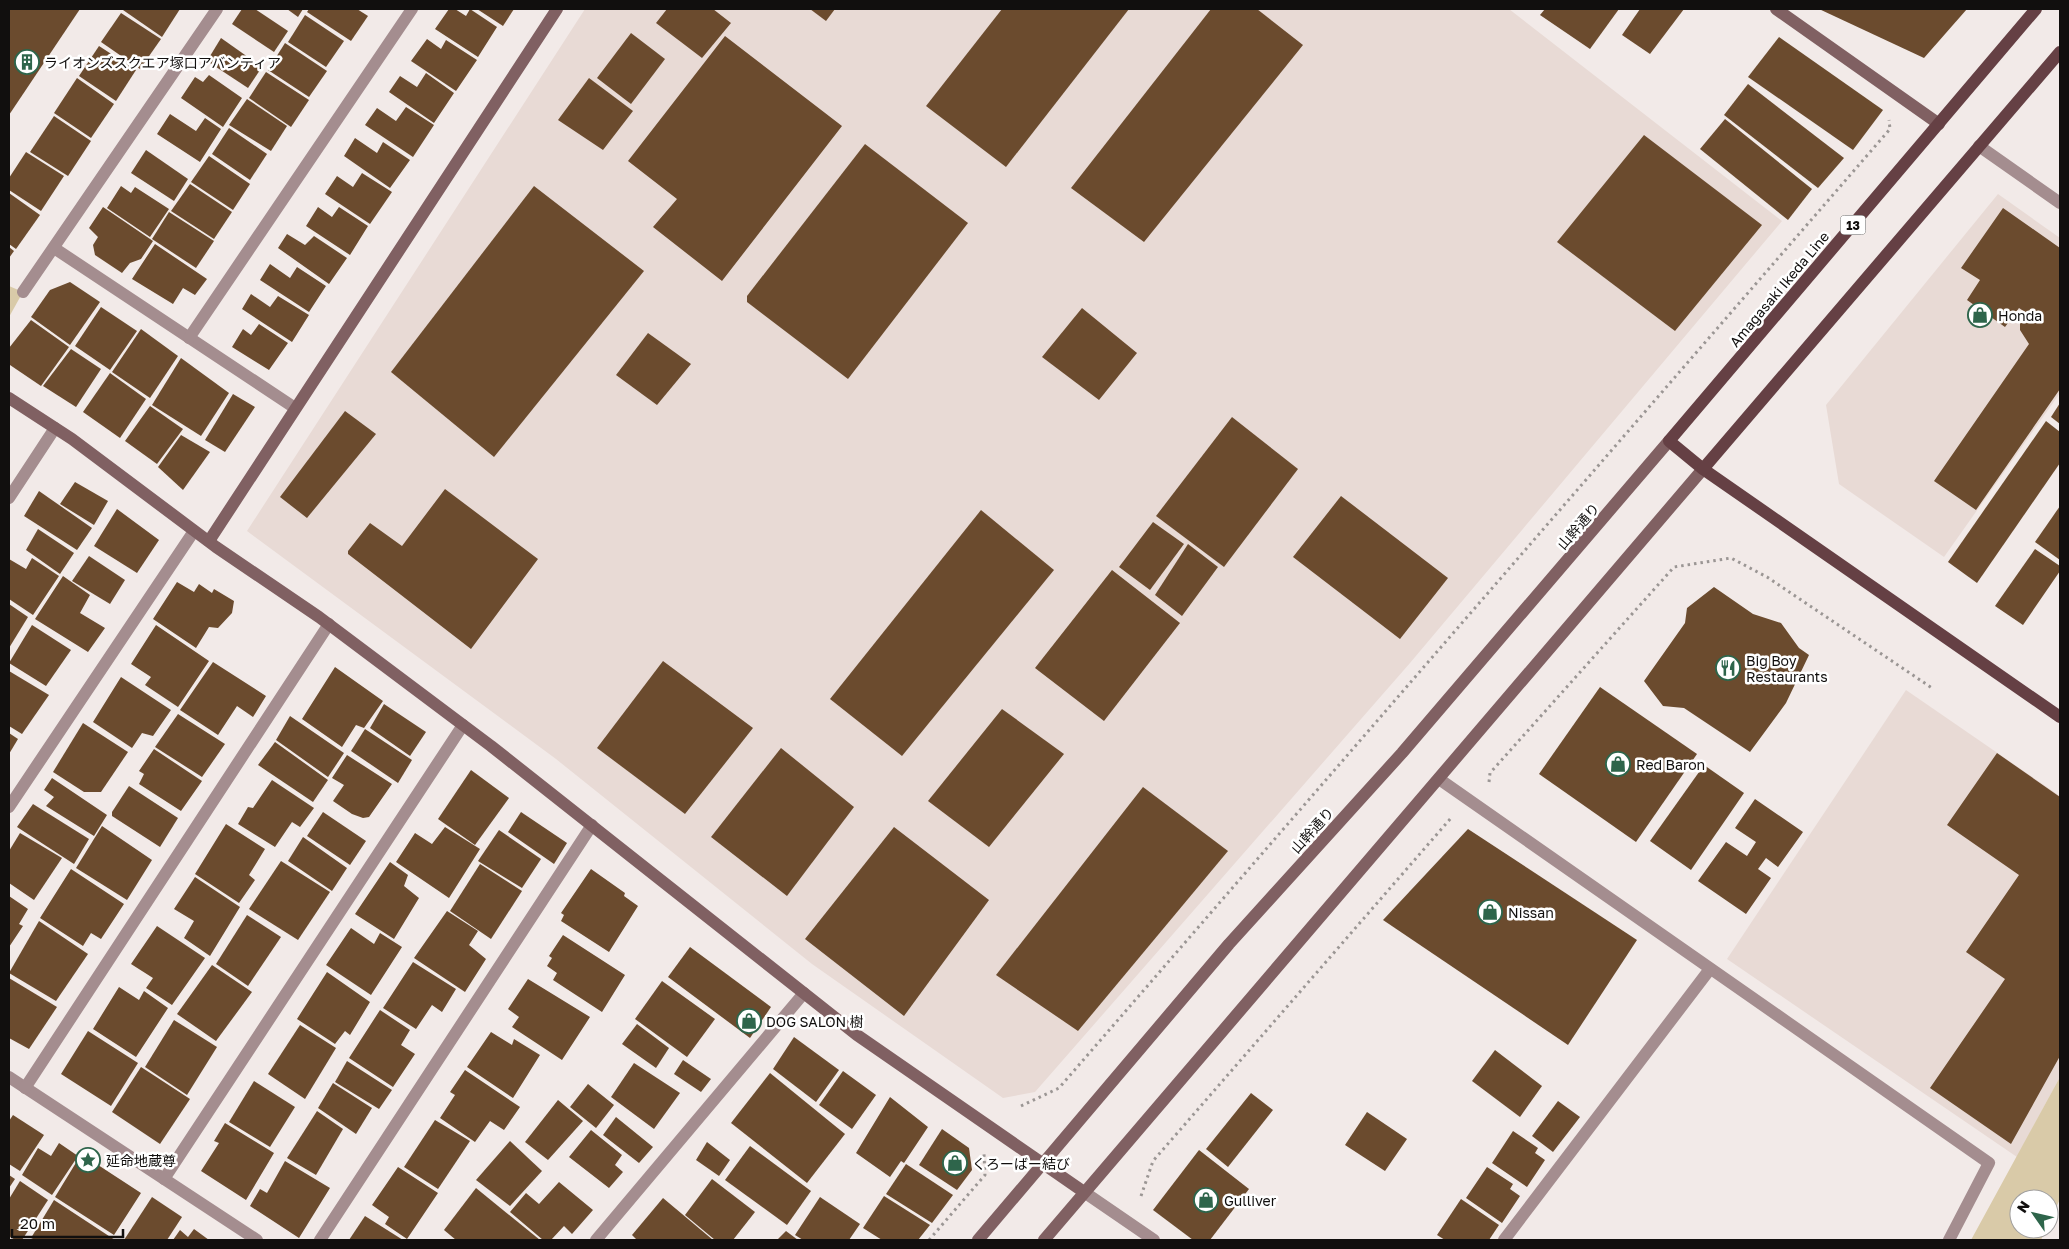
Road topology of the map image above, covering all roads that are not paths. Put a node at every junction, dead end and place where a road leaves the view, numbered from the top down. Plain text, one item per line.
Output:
1 (217, 9) edge
2 (412, 9) edge
3 (557, 9) edge
4 (1776, 9) edge
5 (2036, 9) edge
6 (2060, 52) edge
7 (1939, 124) junction
8 (1979, 146) junction
9 (2060, 203) edge
10 (54, 248) junction
11 (23, 292) dead end
12 (189, 338) junction
13 (9, 398) edge
14 (296, 408) junction
15 (55, 428) junction
16 (1669, 441) junction
17 (1703, 469) junction
18 (9, 498) edge
19 (194, 531) junction
20 (209, 541) junction
21 (329, 624) junction
22 (2060, 717) edge
23 (463, 725) junction
24 (1439, 779) junction
25 (9, 807) edge
26 (592, 825) junction
27 (1710, 969) junction
28 (804, 994) junction
29 (9, 1077) edge
30 (26, 1088) junction
31 (1044, 1163) junction
32 (164, 1179) junction
33 (1084, 1192) junction
34 (257, 1240) edge
35 (320, 1240) edge
36 (596, 1240) edge
37 (978, 1240) edge
38 (1044, 1240) edge
39 (1154, 1240) edge
40 (1504, 1240) edge
41 (1949, 1240) edge

1 - 10 street
2 - 12 street
3 - 14 street
4 - 7 street
5 - 7 main road, Amagasaki Ikeda Line / 13
6 - 8 main road
7 - 16 main road, Amagasaki Ikeda Line / 13
8 - 9 street
8 - 17 main road
10 - 11 street
10 - 12 street
12 - 14 street
13 - 15 street
14 - 20 street
15 - 18 street
15 - 19 street
16 - 17 main road
16 - 31 street, 山幹通り
17 - 22 main road
17 - 24 street
19 - 20 street
19 - 25 street
20 - 21 street
21 - 23 street
21 - 30 street
23 - 26 street
23 - 32 street
24 - 27 street
24 - 33 street
26 - 28 street
26 - 35 street
27 - 40 street
27 - 41 street
28 - 31 street
28 - 36 street
29 - 30 street
30 - 32 street
31 - 33 street
31 - 37 street, 山幹通り
32 - 34 street
33 - 38 street
33 - 39 street

